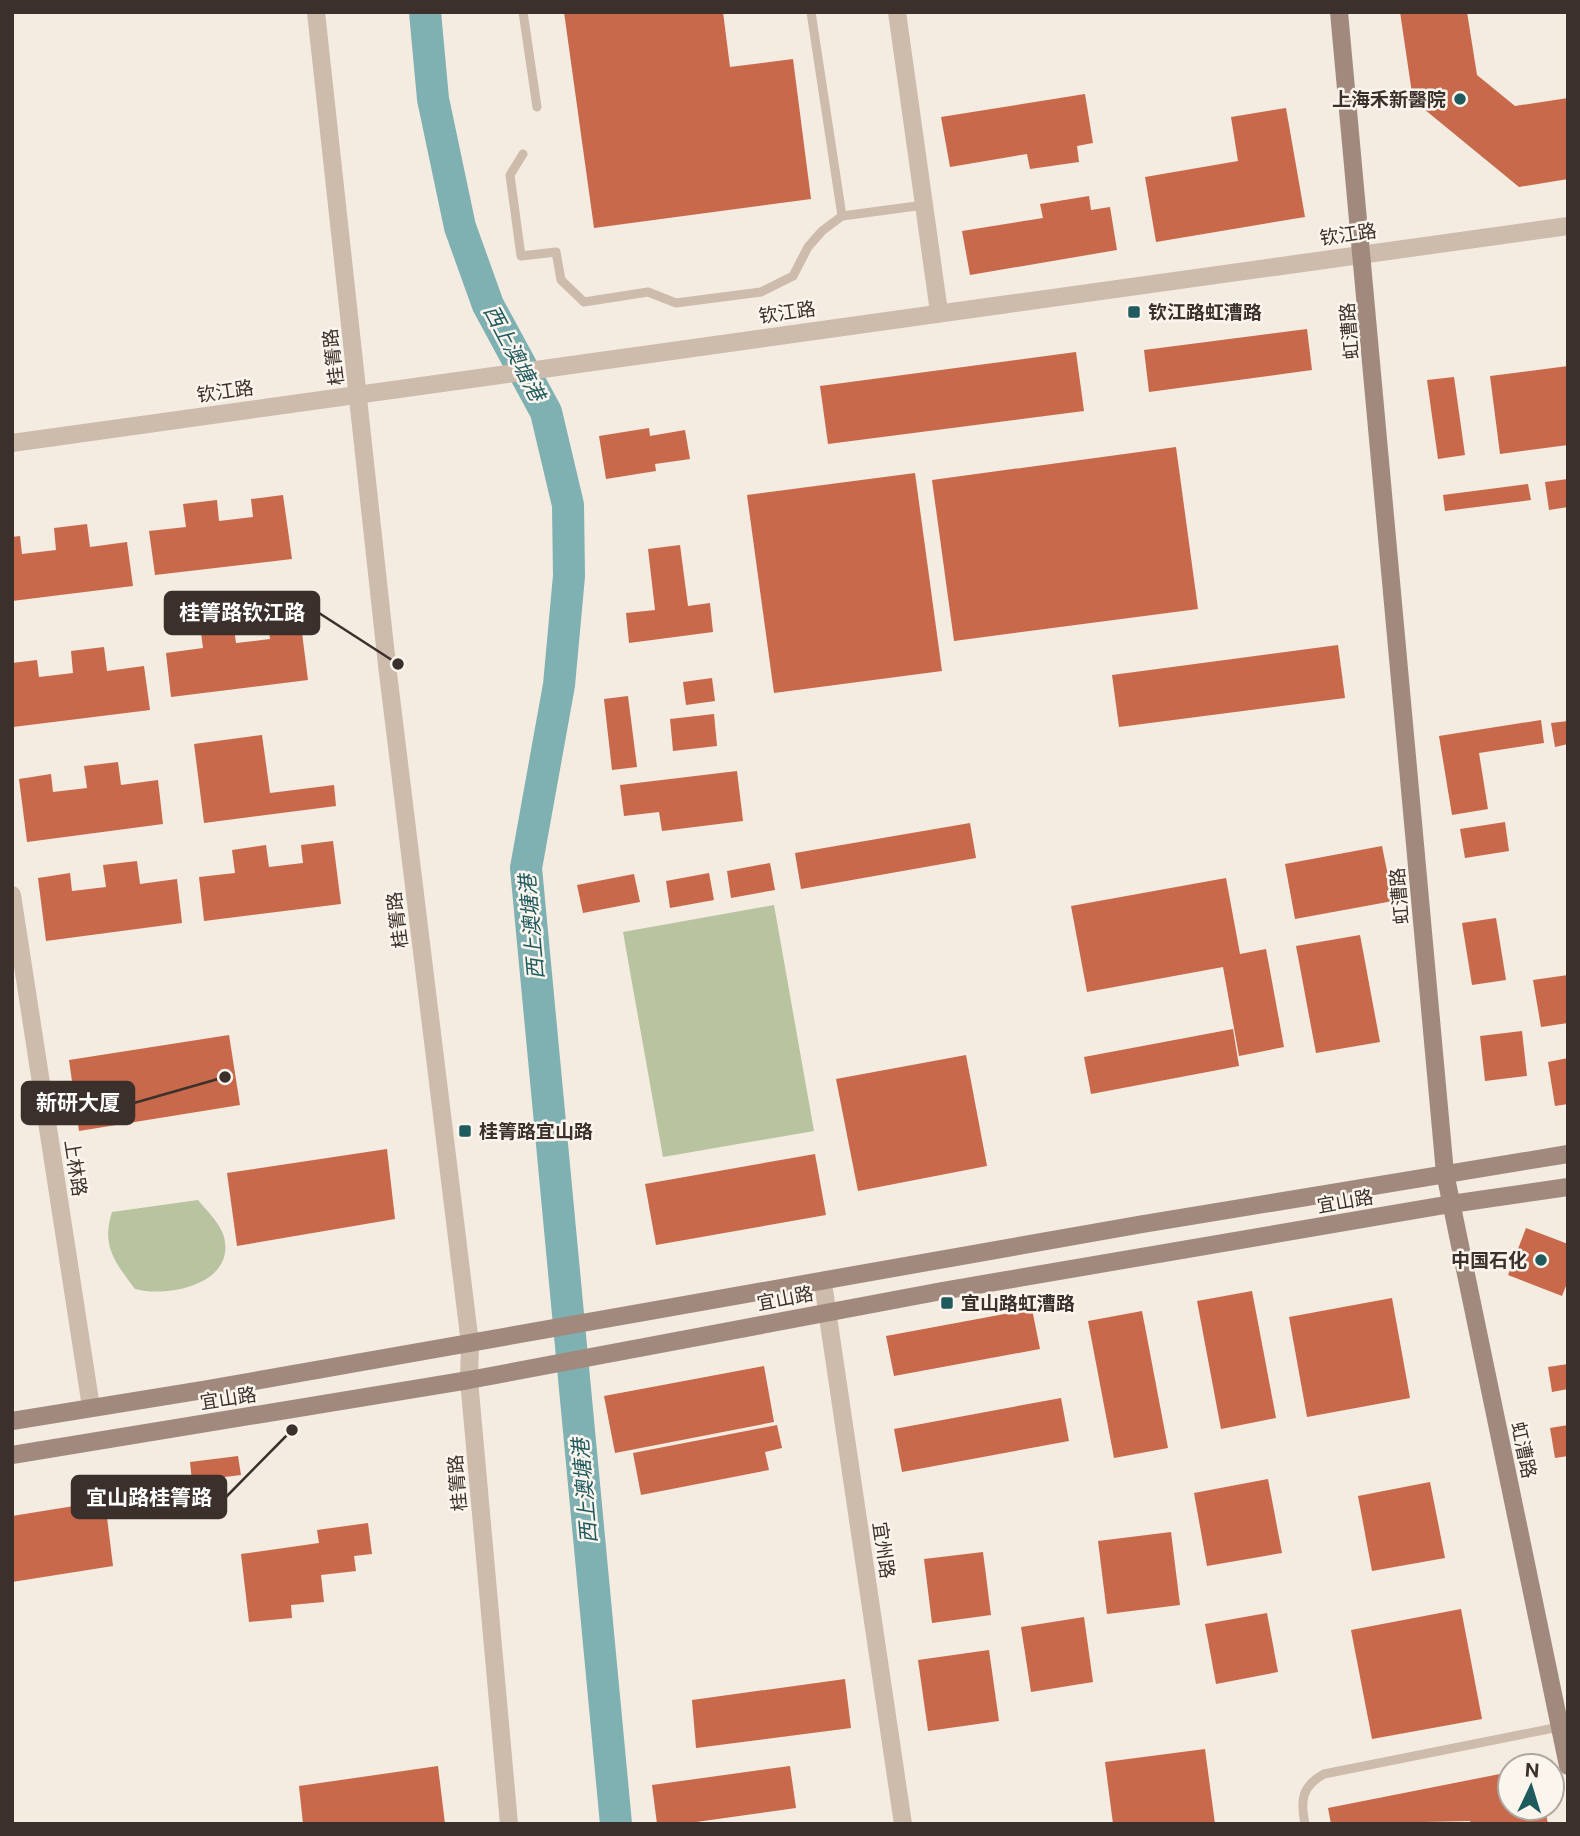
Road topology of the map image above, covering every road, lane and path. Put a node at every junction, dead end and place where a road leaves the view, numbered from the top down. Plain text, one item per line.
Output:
1 (316, 12) edge
2 (523, 12) edge
3 (811, 12) edge
4 (897, 12) edge
5 (1339, 12) edge
6 (537, 107) dead end
7 (523, 154) dead end
8 (924, 205) junction
9 (842, 216) junction
10 (1568, 226) edge
11 (1363, 252) junction
12 (939, 312) junction
13 (358, 394) junction
14 (12, 443) edge
15 (12, 895) edge
16 (1568, 1154) edge
17 (1445, 1173) junction
18 (1568, 1187) edge
19 (1451, 1204) junction
20 (823, 1283) junction
21 (828, 1311) junction
22 (470, 1344) junction
23 (469, 1380) junction
24 (91, 1407) junction
25 (12, 1421) edge
26 (12, 1455) edge
27 (1559, 1727) junction
28 (1568, 1766) edge
29 (509, 1824) edge
30 (903, 1824) edge
31 (1305, 1824) edge

1 - 13 street, 桂箐路
2 - 6 lane
3 - 9 lane
4 - 8 street
5 - 11 main road, 虹漕路
7 - 9 lane
8 - 9 lane
8 - 12 street
10 - 11 street, 钦江路
11 - 12 street, 钦江路
11 - 17 main road, 虹漕路
12 - 13 street, 钦江路
13 - 14 street, 钦江路
13 - 22 street, 桂箐路
15 - 24 street, 上林路
16 - 17 main road, 宜山路
17 - 19 main road, 虹漕路
17 - 20 main road, 宜山路
18 - 19 main road, 宜山路
19 - 21 main road, 宜山路
19 - 27 main road, 虹漕路
20 - 21 street, 宜州路
20 - 22 main road, 宜山路
21 - 23 main road, 宜山路
21 - 30 street, 宜州路
22 - 23 street, 桂箐路
22 - 24 main road, 宜山路
23 - 26 main road, 宜山路
23 - 29 street, 桂箐路
24 - 25 main road, 宜山路
27 - 28 main road, 虹漕路
27 - 31 lane

